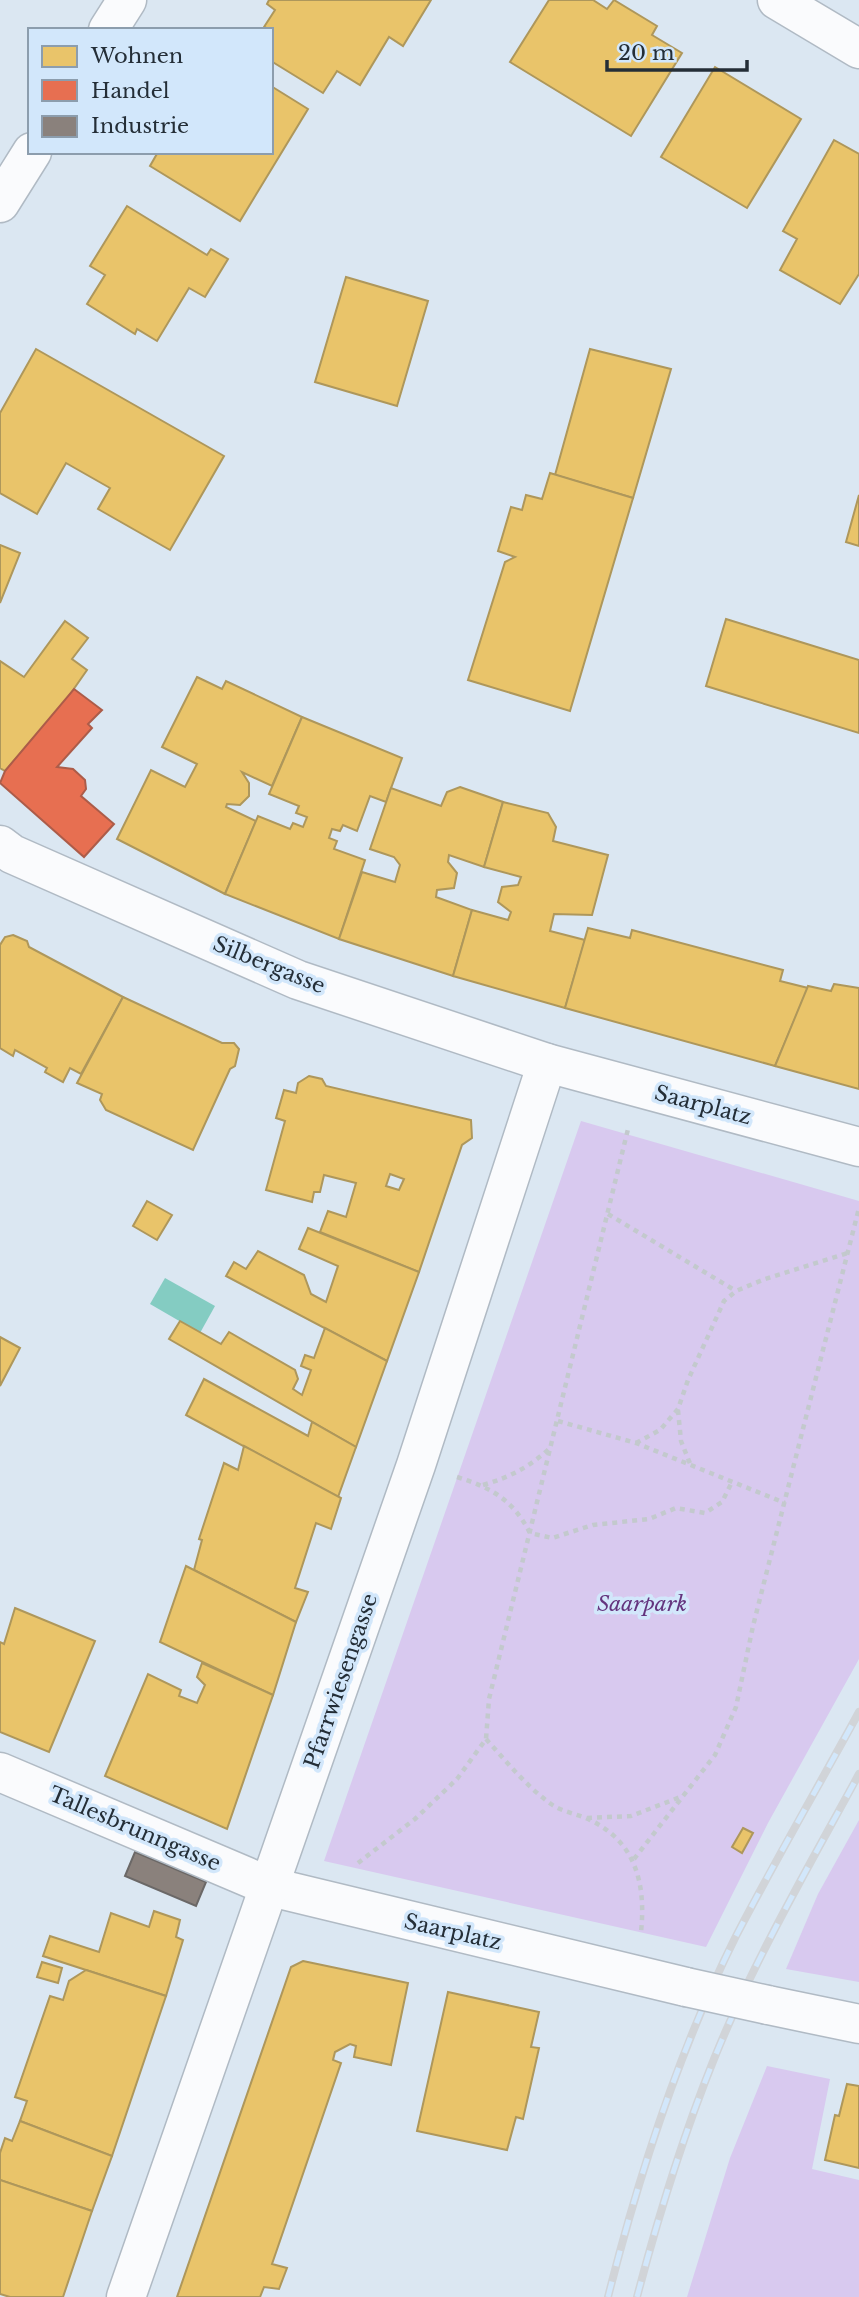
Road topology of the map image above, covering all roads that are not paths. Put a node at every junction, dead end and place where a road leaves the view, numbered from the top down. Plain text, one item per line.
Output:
1 (127, 0) edge
2 (777, 0) edge
3 (109, 28) edge
4 (859, 49) edge
5 (31, 154) edge
6 (0, 203) edge
7 (0, 845) edge
8 (547, 1062) junction
9 (859, 1147) edge
10 (0, 1772) edge
11 (271, 1887) junction
12 (859, 2024) edge
13 (126, 2297) edge

1 - 3 street
2 - 4 street
5 - 6 street
7 - 8 street, Silbergasse
8 - 9 street, Saarplatz
8 - 11 street, Pfarrwiesengasse
10 - 11 street, Tallesbrunngasse
11 - 12 street, Saarplatz, bridge
11 - 13 street, Pfarrwiesengasse

